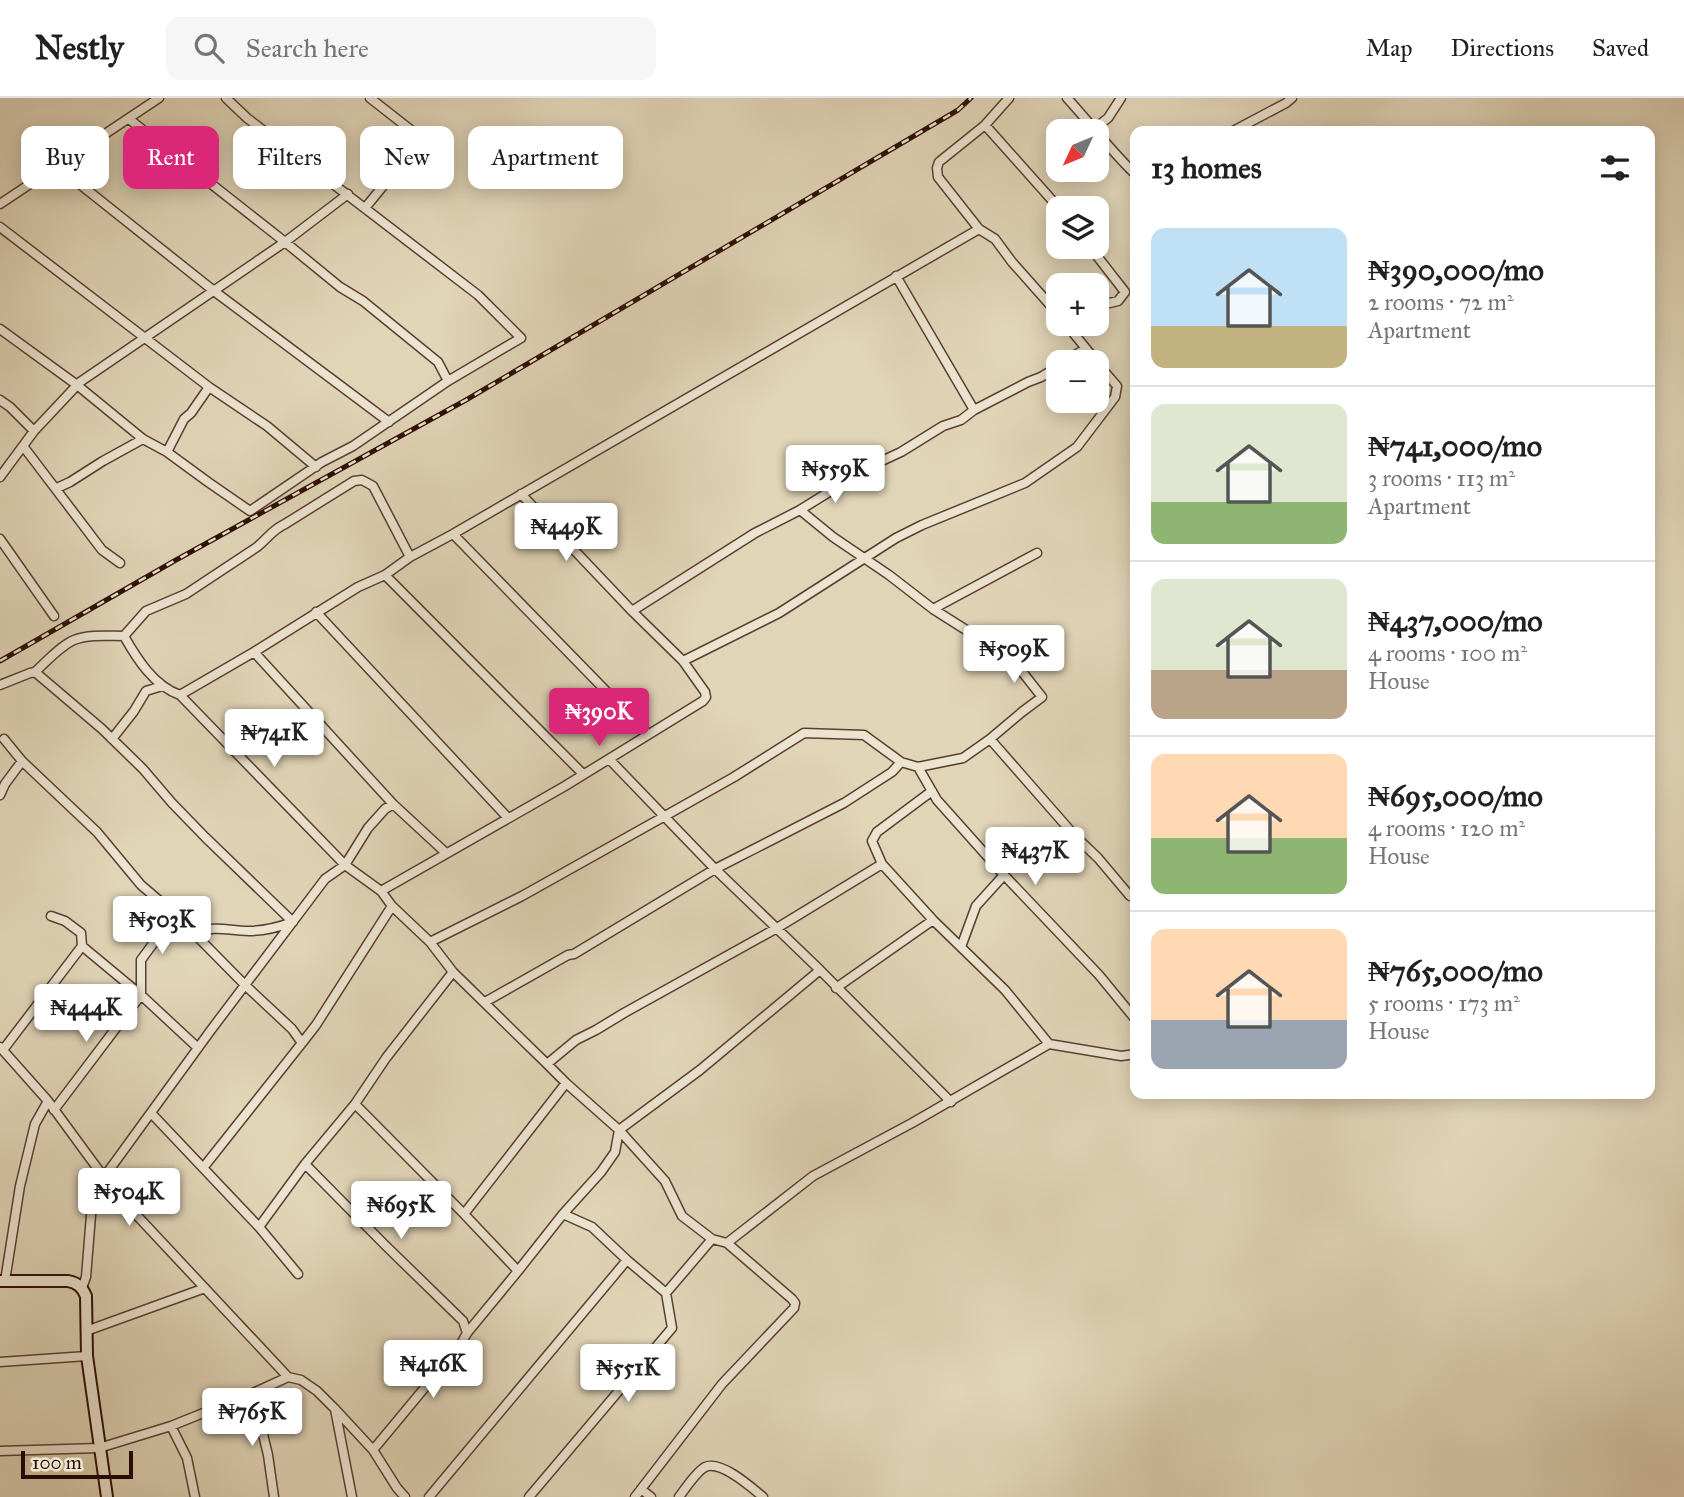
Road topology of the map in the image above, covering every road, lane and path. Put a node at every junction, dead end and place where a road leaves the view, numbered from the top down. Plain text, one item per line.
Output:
1 (159, 98) edge
2 (226, 98) edge
3 (370, 98) edge
4 (1009, 98) edge
5 (1067, 98) edge
6 (1121, 98) edge
7 (1292, 98) edge
8 (128, 119) junction
9 (1087, 119) edge
10 (1107, 119) edge
11 (985, 125) junction
12 (1242, 126) edge
13 (109, 132) edge
14 (1110, 147) edge
15 (1130, 169) edge
16 (22, 189) edge
17 (86, 189) edge
18 (348, 194) junction
19 (1048, 196) edge
20 (0, 204) edge
21 (365, 208) junction
22 (0, 227) edge
23 (979, 229) junction
24 (285, 242) junction
25 (1099, 259) edge
26 (896, 276) junction
27 (214, 291) junction
28 (1046, 300) edge
29 (1109, 303) edge
30 (0, 329) edge
31 (1076, 336) edge
32 (146, 338) junction
33 (1085, 349) edge
34 (1046, 374) edge
35 (1109, 376) edge
36 (448, 382) junction
37 (77, 385) junction
38 (209, 387) junction
39 (0, 400) edge
40 (1109, 405) edge
41 (974, 410) junction
42 (1103, 413) edge
43 (389, 422) junction
44 (34, 431) junction
45 (143, 439) junction
46 (23, 446) junction
47 (167, 452) junction
48 (316, 467) junction
49 (0, 477) edge
50 (57, 488) junction
51 (521, 494) junction
52 (800, 510) junction
53 (453, 534) junction
54 (0, 539) edge
55 (1037, 553) dead end
56 (410, 557) junction
57 (865, 559) junction
58 (120, 563) dead end
59 (385, 575) junction
60 (933, 609) junction
61 (632, 611) junction
62 (316, 612) junction
63 (54, 616) dead end
64 (124, 636) junction
65 (254, 652) junction
66 (683, 661) junction
67 (35, 672) junction
68 (0, 685) edge
69 (162, 686) junction
70 (180, 695) junction
71 (648, 734) junction
72 (4, 739) dead end
73 (112, 739) junction
74 (990, 739) junction
75 (609, 759) junction
76 (22, 761) junction
77 (901, 762) junction
78 (918, 767) junction
79 (583, 774) junction
80 (932, 791) junction
81 (0, 795) edge
82 (393, 804) junction
83 (665, 816) junction
84 (508, 818) junction
85 (446, 853) junction
86 (345, 864) junction
87 (882, 864) junction
88 (715, 869) junction
89 (1004, 875) junction
90 (381, 891) junction
91 (1130, 896) dead end
92 (392, 905) junction
93 (174, 914) junction
94 (51, 916) dead end
95 (933, 920) junction
96 (293, 922) junction
97 (777, 928) junction
98 (194, 934) junction
99 (430, 942) junction
100 (82, 946) junction
101 (961, 947) junction
102 (820, 970) junction
103 (453, 972) junction
104 (245, 985) junction
105 (836, 988) junction
106 (142, 995) junction
107 (485, 1002) junction
108 (1130, 1013) edge
109 (302, 1043) junction
110 (1048, 1044) junction
111 (198, 1048) junction
112 (1, 1049) edge
113 (1130, 1055) edge
114 (547, 1064) junction
115 (566, 1083) junction
116 (48, 1101) junction
117 (951, 1102) junction
118 (355, 1104) junction
119 (54, 1110) junction
120 (150, 1113) junction
121 (618, 1130) junction
122 (305, 1164) junction
123 (203, 1168) junction
124 (104, 1176) junction
125 (464, 1214) junction
126 (563, 1214) junction
127 (259, 1227) junction
128 (712, 1238) junction
129 (727, 1243) junction
130 (627, 1261) junction
131 (517, 1271) junction
132 (298, 1273) dead end
133 (3, 1281) edge
134 (82, 1288) junction
135 (205, 1288) junction
136 (666, 1293) junction
137 (86, 1331) junction
138 (467, 1333) junction
139 (87, 1356) junction
140 (0, 1362) edge
141 (288, 1377) junction
142 (253, 1394) junction
143 (335, 1409) junction
144 (171, 1426) junction
145 (99, 1448) junction
146 (373, 1450) junction
147 (0, 1451) edge
148 (641, 1489) junction
149 (107, 1497) edge
150 (195, 1497) edge
151 (274, 1497) edge
152 (352, 1497) edge
153 (405, 1497) edge
154 (429, 1497) edge
155 (529, 1497) edge
156 (635, 1497) edge
157 (651, 1497) edge
158 (679, 1497) edge
159 (763, 1497) edge

1 - 8 street
2 - 18 street
3 - 21 street
4 - 11 street
5 - 9 street
6 - 10 street
7 - 12 street
8 - 13 street
8 - 24 street
11 - 19 street
11 - 23 street
14 - 15 street
16 - 20 street
17 - 27 street
18 - 21 street
18 - 24 street
21 - 36 street
22 - 32 street
23 - 26 street
23 - 28 street
24 - 27 street
24 - 36 street
25 - 29 street
26 - 41 street
26 - 51 street
27 - 32 street
27 - 43 street
30 - 37 street
31 - 33 street
32 - 37 street
32 - 38 street
34 - 41 street
35 - 40 street
36 - 43 street
37 - 44 street
37 - 45 street
38 - 47 street
38 - 48 street
39 - 44 street
41 - 52 street
42 - 57 street
43 - 48 street
44 - 46 street
45 - 47 street
45 - 50 street
46 - 49 street
46 - 50 street
47 - 48 street
50 - 58 street
51 - 53 street
51 - 61 street
52 - 57 street
52 - 61 street
53 - 56 street
53 - 71 street
54 - 63 street
55 - 60 street
56 - 59 street
56 - 64 street
57 - 60 street
57 - 66 street
59 - 62 street
59 - 79 street
60 - 74 street
61 - 66 street
62 - 65 street
62 - 84 street
64 - 67 street
64 - 69 street
65 - 70 street
65 - 82 street
66 - 71 street
67 - 68 street
67 - 73 street
69 - 70 street
69 - 73 street
70 - 86 street
71 - 75 street
72 - 76 street
73 - 96 street
74 - 78 street
74 - 91 street
75 - 79 street
75 - 83 street
76 - 81 street
76 - 93 street
77 - 78 street
77 - 83 street
77 - 88 street
78 - 80 street
79 - 84 street
80 - 87 street
80 - 89 street
82 - 85 street
82 - 86 street
83 - 88 street
83 - 99 street
84 - 85 street
85 - 90 street
86 - 90 street
86 - 96 street
87 - 95 street
87 - 97 street
88 - 97 street
88 - 107 street
89 - 101 street
89 - 108 street
90 - 92 street
92 - 99 street
92 - 109 street
93 - 98 street
93 - 106 street
94 - 100 street
95 - 101 street
95 - 105 street
96 - 98 street
96 - 104 street
97 - 102 street
97 - 114 street
98 - 104 street
99 - 103 street
100 - 106 street
100 - 112 street
101 - 110 street
102 - 105 street
102 - 121 street
103 - 107 street
103 - 118 street
104 - 109 street
104 - 111 street
105 - 117 street
106 - 111 street
106 - 119 street
107 - 114 street
109 - 123 street
110 - 113 street
110 - 117 street
111 - 120 street
112 - 116 street
114 - 115 street
115 - 121 street
115 - 125 street
116 - 119 street
116 - 133 street
117 - 129 street
118 - 122 street
118 - 125 street
119 - 124 street
120 - 123 street
120 - 124 street
121 - 126 street
121 - 128 street
122 - 127 street
122 - 138 street
123 - 127 street
124 - 134 street
124 - 135 street
125 - 131 street
126 - 130 street
126 - 131 street
127 - 132 street
128 - 129 street
128 - 136 street
129 - 148 street
130 - 136 street
130 - 154 street
131 - 138 street
133 - 134 street
134 - 137 street
135 - 137 street
135 - 141 street
136 - 155 street
137 - 139 street
138 - 146 street
139 - 140 street
139 - 145 street
141 - 142 street
141 - 143 street
142 - 144 street
142 - 151 street
143 - 146 street
143 - 152 street
144 - 145 street
144 - 150 street
145 - 147 street
145 - 149 street
146 - 153 street
148 - 156 street
148 - 157 street
158 - 159 street

